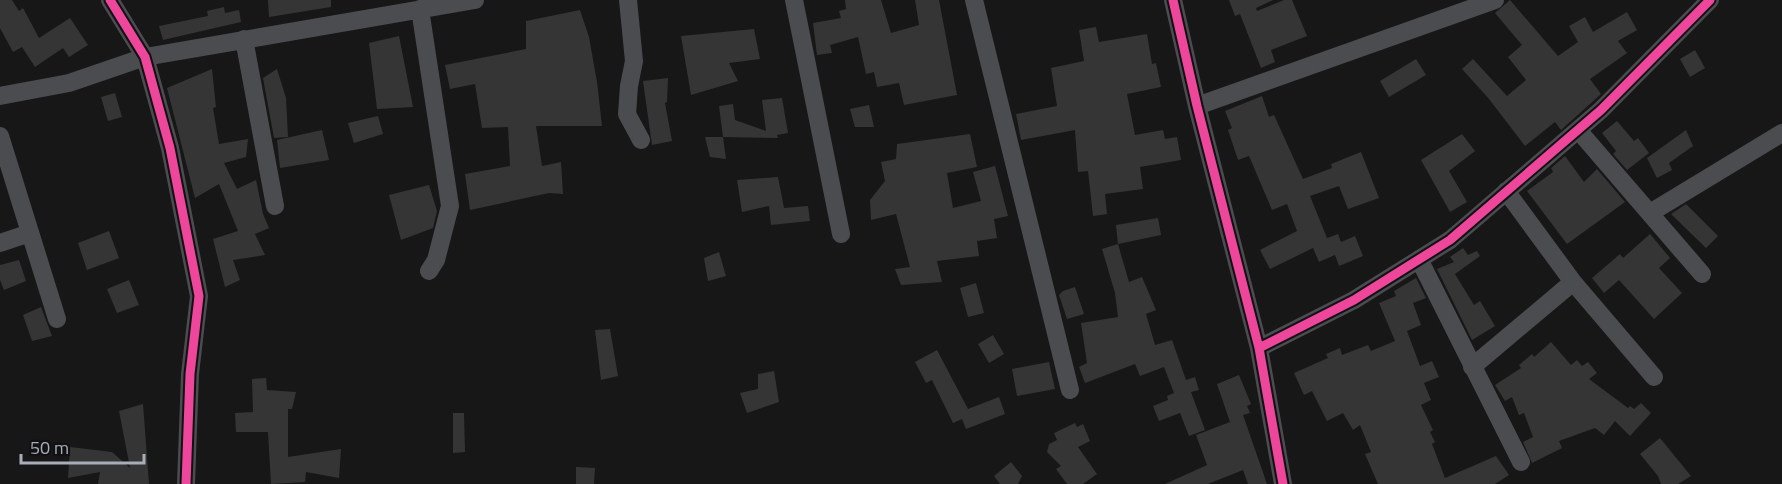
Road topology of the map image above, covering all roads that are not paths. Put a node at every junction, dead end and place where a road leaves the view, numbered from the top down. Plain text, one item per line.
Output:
1 (110, 0) edge
2 (475, 0) edge
3 (628, 0) edge
4 (794, 0) edge
5 (974, 0) edge
6 (1173, 0) edge
7 (1495, 0) edge
8 (1710, 0) edge
9 (420, 9) junction
10 (244, 39) junction
11 (145, 57) junction
12 (0, 96) edge
13 (1197, 106) junction
14 (1578, 130) junction
15 (1782, 133) edge
16 (0, 136) edge
17 (641, 140) dead end
18 (1506, 191) junction
19 (274, 206) dead end
20 (1650, 213) junction
21 (30, 232) junction
22 (841, 234) dead end
23 (0, 243) edge
24 (1419, 259) junction
25 (429, 271) dead end
26 (1702, 274) dead end
27 (1573, 282) junction
28 (57, 319) dead end
29 (1259, 348) junction
30 (1472, 367) junction
31 (1654, 376) dead end
32 (1070, 390) dead end
33 (1521, 462) dead end
34 (186, 484) edge
35 (1283, 484) edge

1 - 11 street
2 - 9 street
3 - 17 street
4 - 22 street
5 - 32 street
6 - 13 street
7 - 13 street
8 - 14 street
9 - 10 street
9 - 25 street
10 - 11 street
10 - 19 street
11 - 12 street
11 - 34 street
13 - 29 street
14 - 18 street
14 - 20 street
15 - 20 street
16 - 21 street
18 - 24 street
18 - 27 street
20 - 26 street
21 - 23 street
21 - 28 street
24 - 29 street
24 - 30 street
27 - 30 street
27 - 31 street
29 - 35 street
30 - 33 street

